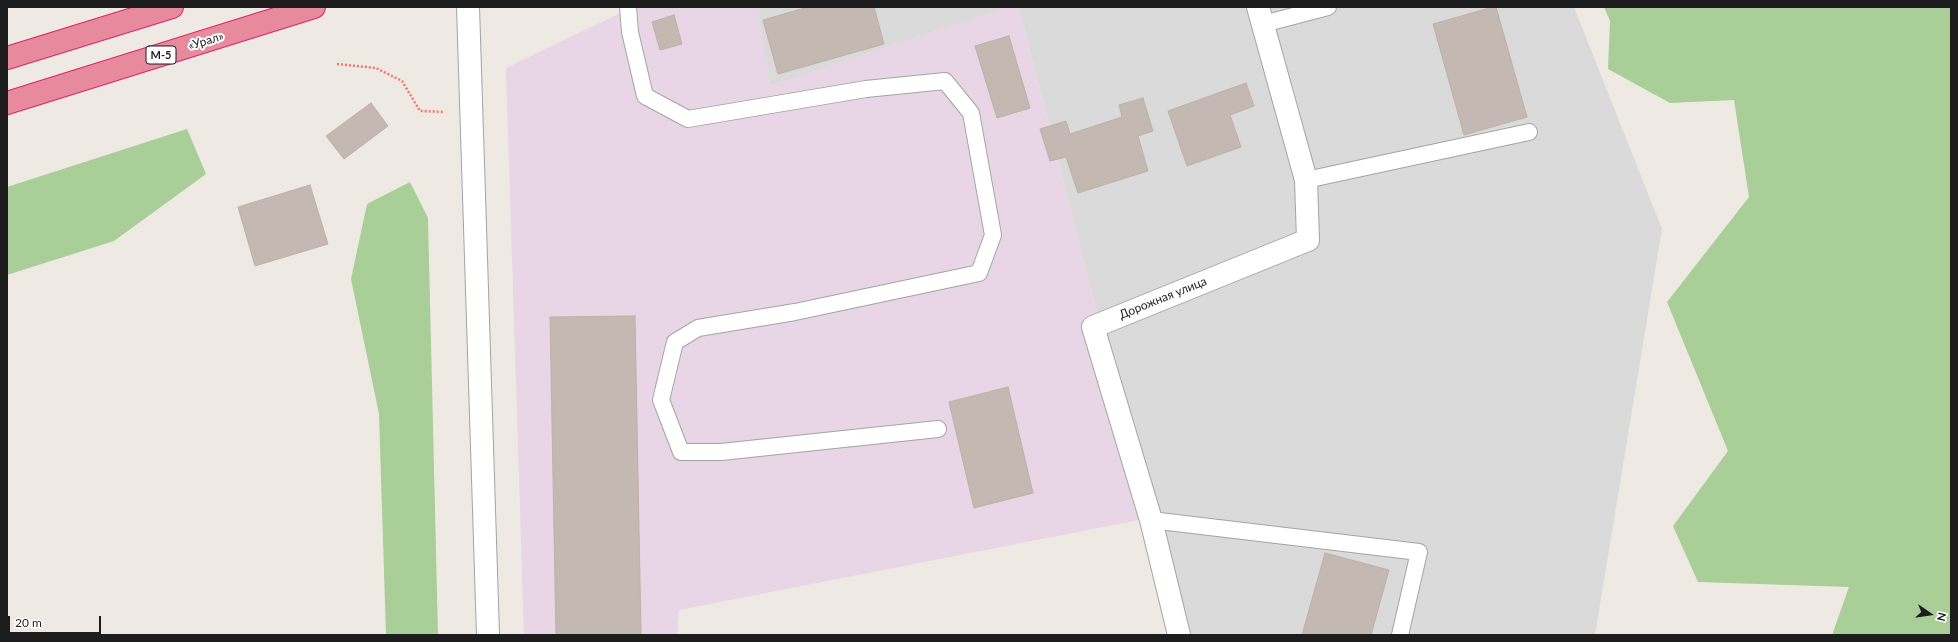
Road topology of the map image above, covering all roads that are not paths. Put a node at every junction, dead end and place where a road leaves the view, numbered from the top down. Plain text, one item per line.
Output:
1 (172, 7) edge
2 (314, 7) edge
3 (468, 7) edge
4 (628, 7) edge
5 (1328, 7) edge
6 (1260, 16) edge
7 (7, 58) edge
8 (7, 103) edge
9 (1529, 132) dead end
10 (1306, 180) junction
11 (938, 429) dead end
12 (1151, 520) junction
13 (488, 635) edge
14 (1179, 635) edge
15 (1400, 635) edge

1 - 7 highway
2 - 8 highway, «Урал» / М-5
3 - 13 street
4 - 11 lane
5 - 6 lane
6 - 10 street, Дорожная улица
9 - 10 lane
10 - 12 street, Дорожная улица
12 - 14 street, Дорожная улица
12 - 15 lane

